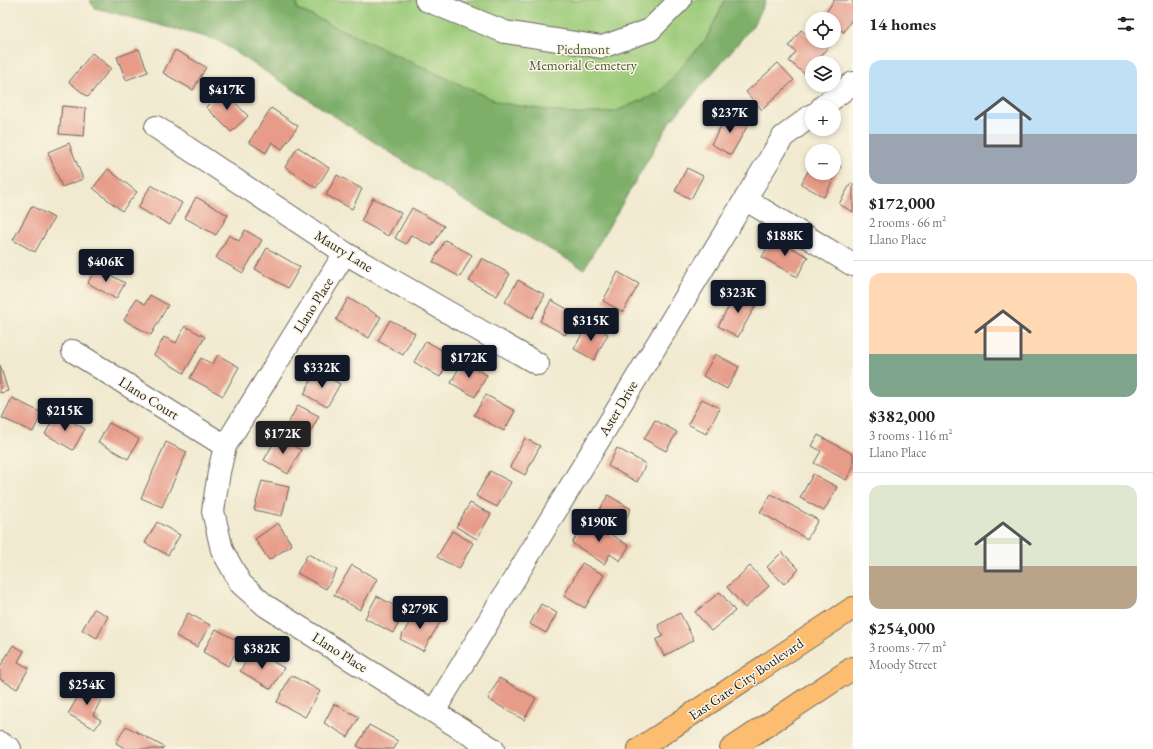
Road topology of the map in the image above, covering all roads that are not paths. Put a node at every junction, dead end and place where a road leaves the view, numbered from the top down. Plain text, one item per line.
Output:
1 (426, 0) edge
2 (680, 0) edge
3 (853, 83) edge
4 (831, 100) edge
5 (805, 120) edge
6 (156, 127) dead end
7 (745, 199) junction
8 (345, 253) junction
9 (853, 265) edge
10 (73, 351) dead end
11 (538, 364) dead end
12 (225, 446) junction
13 (853, 608) edge
14 (853, 668) edge
15 (434, 711) junction
16 (0, 743) edge
17 (10, 749) edge
18 (493, 749) edge
19 (640, 749) edge
20 (731, 749) edge

1 - 2 street
3 - 4 street
5 - 7 street, Aster Drive
6 - 8 street, Maury Lane
7 - 9 street
7 - 15 street, Aster Drive
8 - 11 street, Maury Lane
8 - 12 street, Llano Place
10 - 12 street, Llano Court
12 - 15 street, Llano Place
13 - 19 main road, East Gate City Boulevard
14 - 20 main road
15 - 18 street, Llano Place
16 - 17 street

